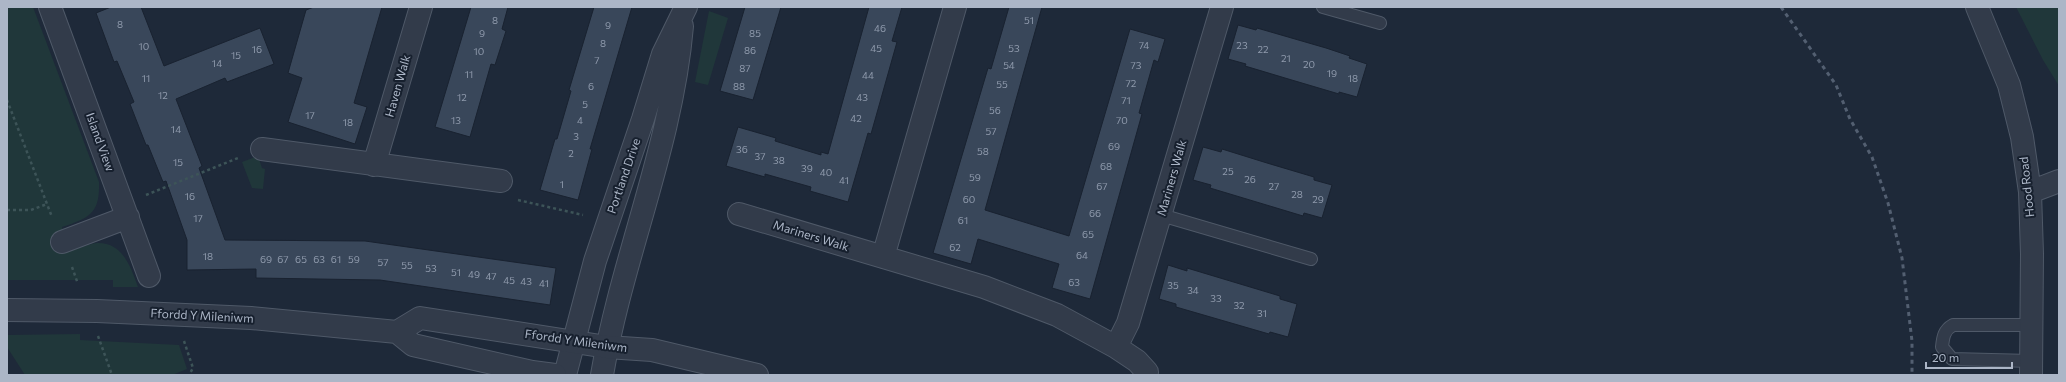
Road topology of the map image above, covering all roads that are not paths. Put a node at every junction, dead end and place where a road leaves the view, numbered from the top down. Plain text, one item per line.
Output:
1 (50, 7) edge
2 (421, 7) edge
3 (956, 7) edge
4 (1222, 7) edge
5 (1323, 7) edge
6 (1977, 7) edge
7 (685, 11) edge
8 (1380, 24) dead end
9 (262, 149) road end
10 (374, 165) junction
11 (501, 181) road end
12 (2059, 181) edge
13 (2030, 192) junction
14 (125, 210) junction
15 (739, 214) dead end
16 (1161, 215) junction
17 (62, 242) road end
18 (883, 257) junction
19 (1311, 258) dead end
20 (150, 276) dead end
21 (7, 310) edge
22 (2032, 325) junction
23 (397, 332) junction
24 (574, 341) junction
25 (606, 347) junction
26 (1116, 347) junction
27 (2031, 368) edge
28 (1148, 374) edge
29 (555, 375) edge
30 (565, 375) edge
31 (602, 375) edge
32 (757, 375) edge

1 - 14 street, Island View
2 - 10 street, Haven Walk
3 - 18 street
4 - 16 street, Mariners Walk
5 - 8 lane
6 - 13 street, Hood Road
7 - 24 street, Portland Drive
7 - 25 street, Portland Drive
9 - 10 street
10 - 11 street
12 - 13 street
13 - 22 street, Hood Road
14 - 17 street
14 - 20 street, Island View
15 - 18 street, Mariners Walk
16 - 19 lane
16 - 26 street, Mariners Walk
18 - 26 street, Mariners Walk
21 - 23 street, Ffordd Y Mileniwm
22 - 27 street, Hood Road
22 - 27 lane
23 - 24 street, Ffordd Y Mileniwm
23 - 29 street
24 - 25 street, Ffordd Y Mileniwm
24 - 30 street, Portland Drive
25 - 31 street, Portland Drive
25 - 32 street, Ffordd Y Mileniwm
26 - 28 street, Mariners Walk

